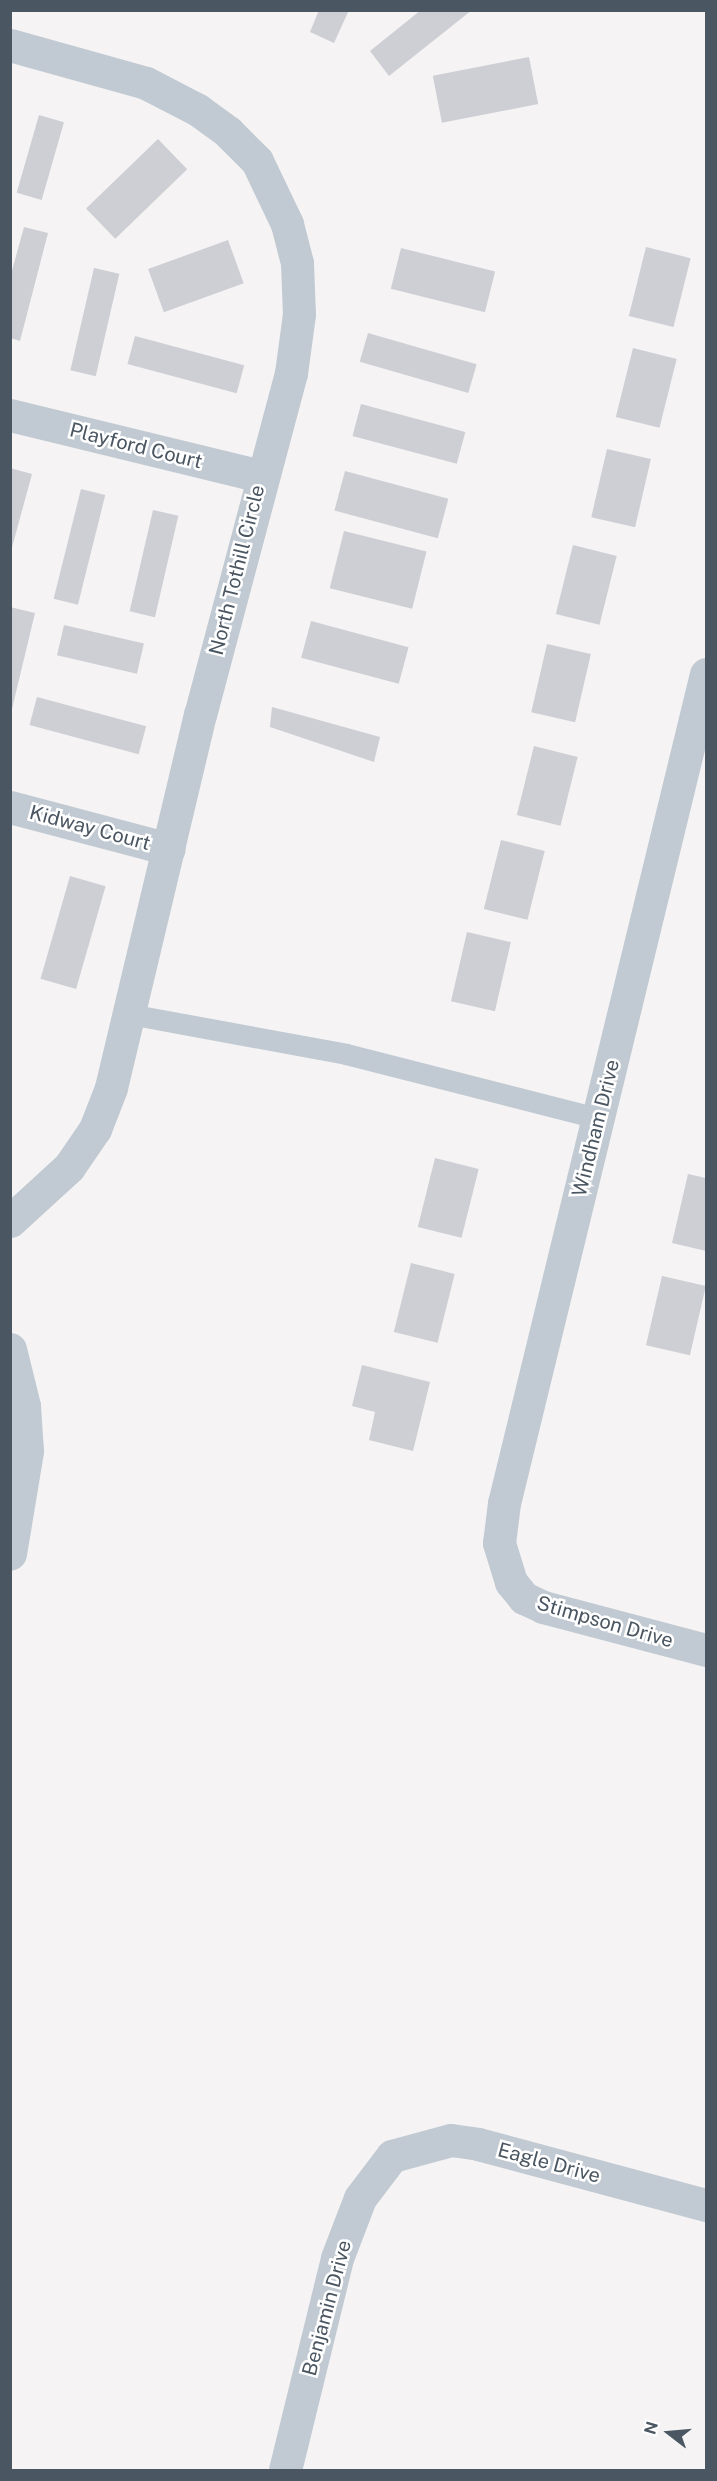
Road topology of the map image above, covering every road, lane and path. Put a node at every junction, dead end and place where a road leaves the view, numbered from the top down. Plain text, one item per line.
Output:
1 (10, 45) edge
2 (10, 415) edge
3 (261, 476) junction
4 (706, 674) edge
5 (10, 807) edge
6 (169, 849) junction
7 (129, 1014) junction
8 (598, 1118) junction
9 (10, 1221) edge
10 (10, 1349) edge
11 (10, 1554) edge
12 (511, 1582) joint
13 (706, 1650) edge
14 (392, 2156) joint
15 (706, 2205) edge
16 (285, 2470) edge

1 - 3 street, North Tothill Circle
2 - 3 street, Playford Court
3 - 6 street, North Tothill Circle
4 - 8 street, Windham Drive
5 - 6 street, Kidway Court
6 - 7 street, North Tothill Circle
7 - 8 lane
7 - 9 street, North Tothill Circle
8 - 12 street, Windham Drive
10 - 11 street
12 - 13 street, Stimpson Drive
14 - 15 street, Eagle Drive
14 - 16 street, Benjamin Drive

